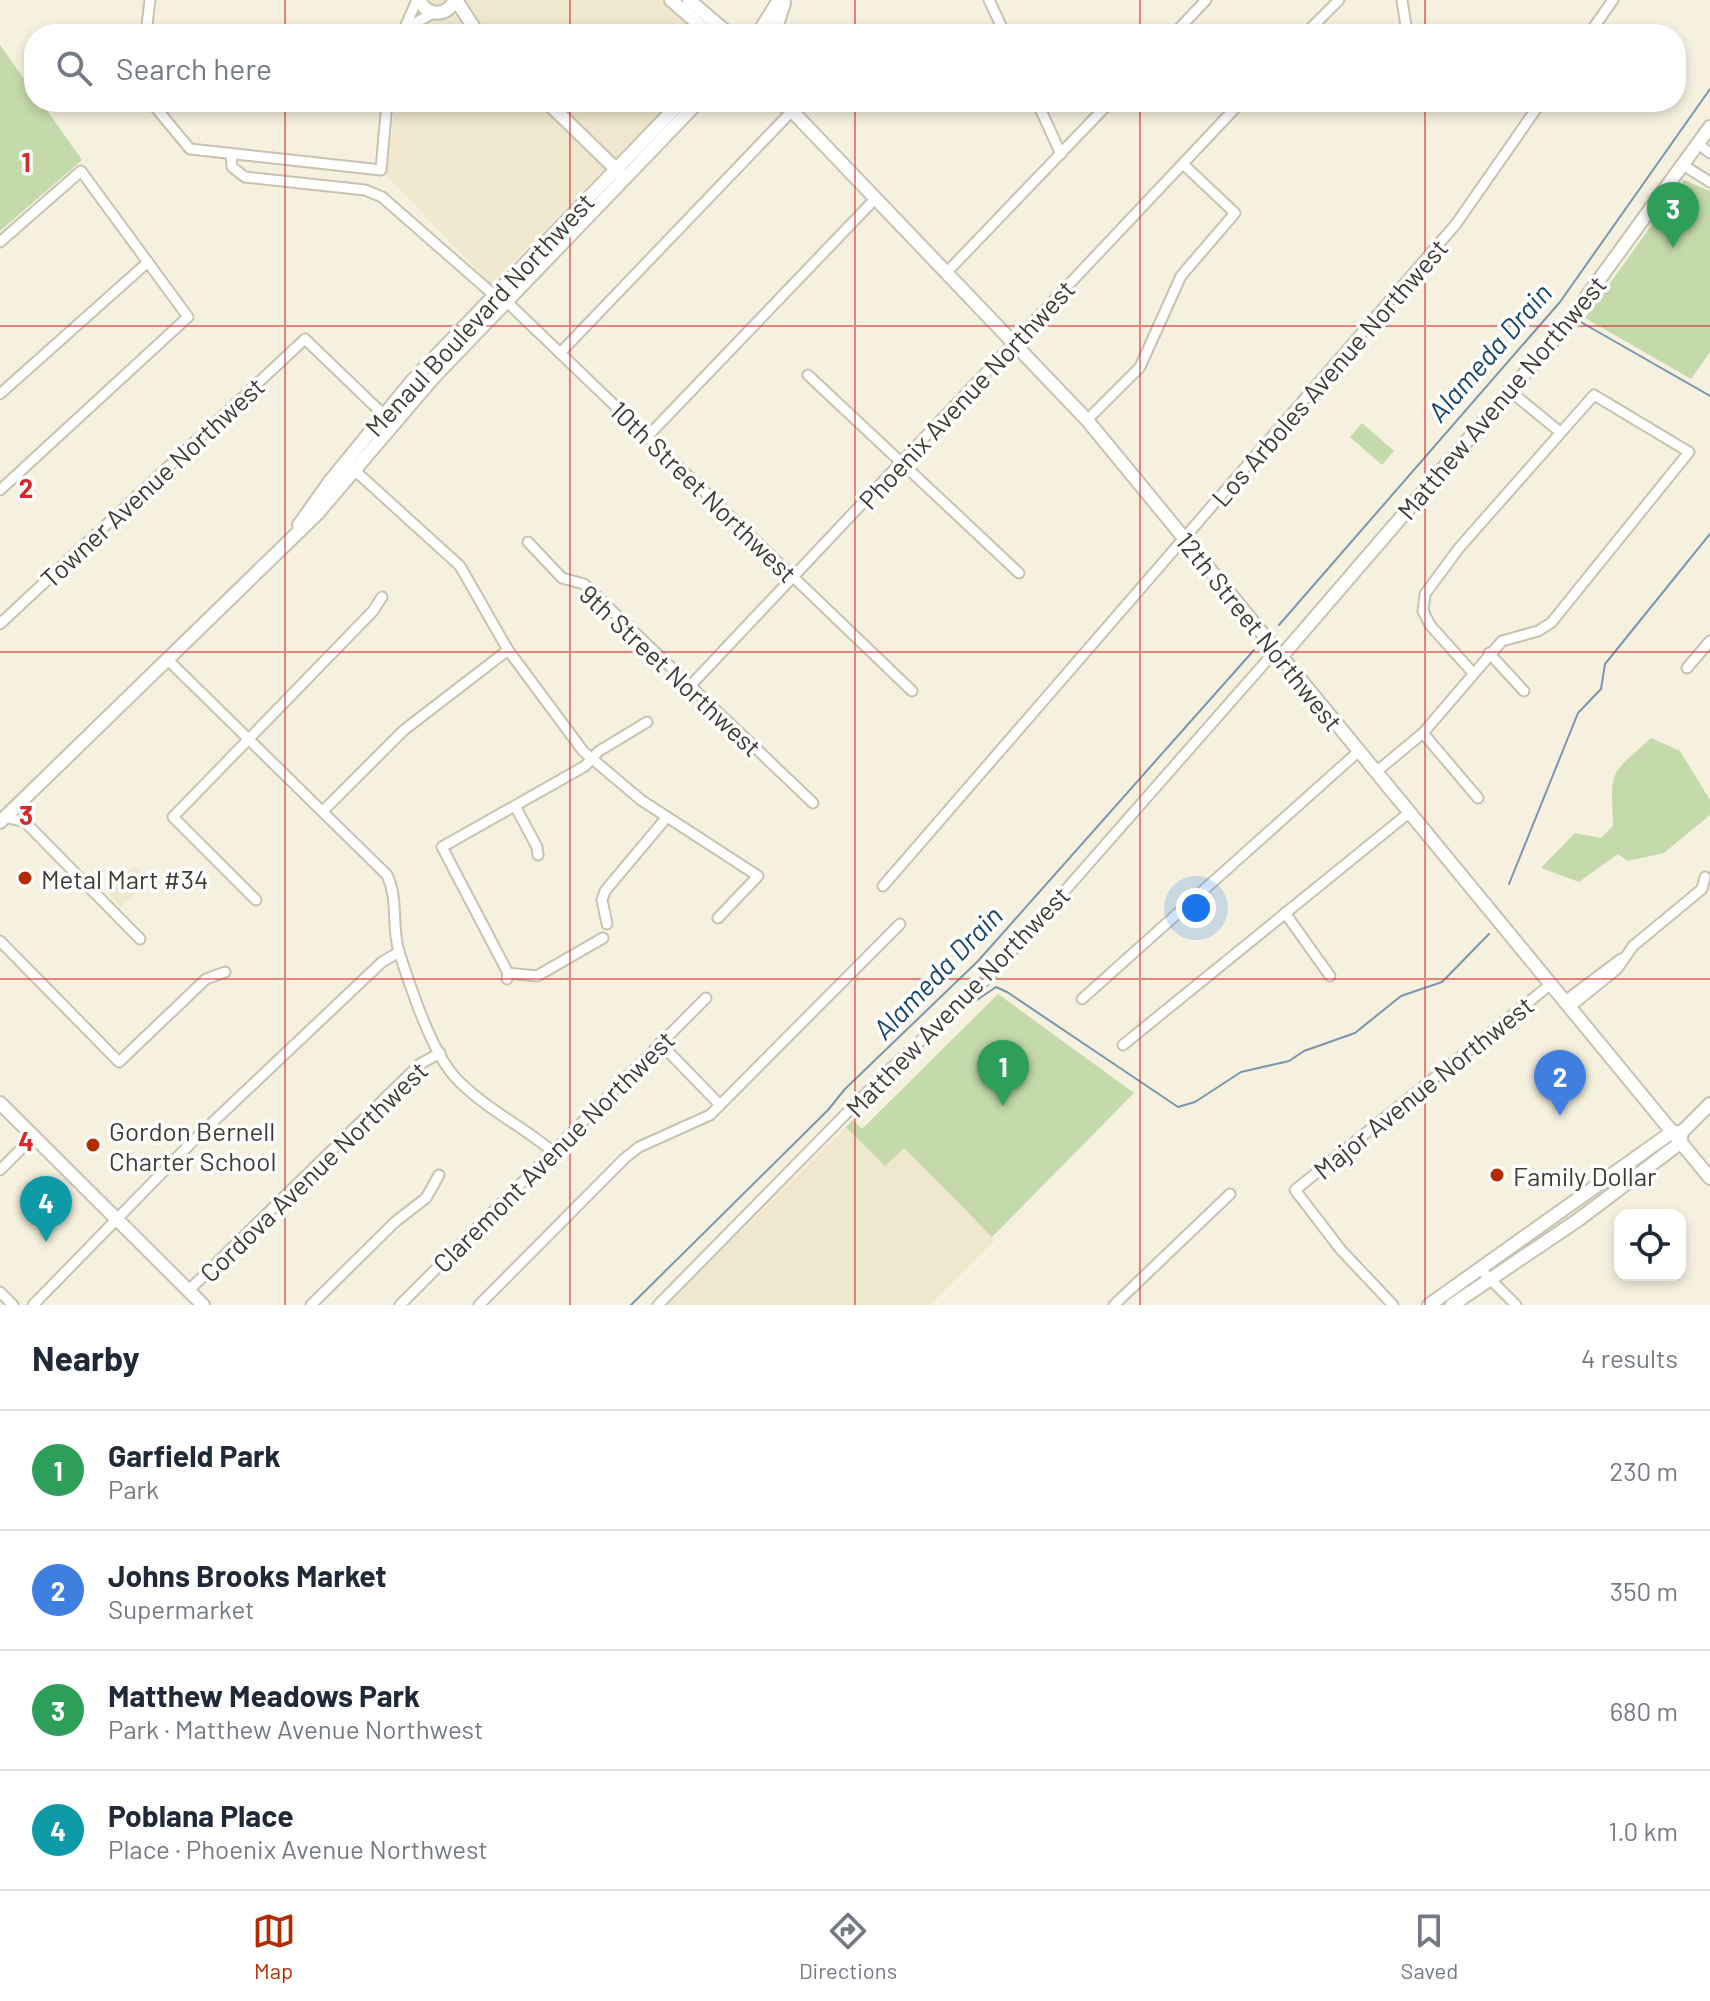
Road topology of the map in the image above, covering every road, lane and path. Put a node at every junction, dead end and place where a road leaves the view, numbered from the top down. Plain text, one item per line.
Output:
1 (150, 0) edge
2 (418, 0) edge
3 (455, 0) edge
4 (671, 0) edge
5 (689, 0) edge
6 (781, 0) edge
7 (989, 0) edge
8 (1206, 0) edge
9 (1339, 0) edge
10 (1402, 0) edge
11 (1613, 0) edge
12 (438, 13) junction
13 (147, 24) edge
14 (406, 24) edge
15 (418, 24) edge
16 (460, 24) edge
17 (471, 24) edge
18 (699, 24) edge
19 (717, 24) edge
20 (765, 24) edge
21 (776, 24) edge
22 (1000, 24) edge
23 (1183, 24) edge
24 (1315, 24) edge
25 (1406, 24) edge
26 (1596, 24) edge
27 (158, 112) edge
28 (386, 112) edge
29 (557, 112) edge
30 (672, 112) edge
31 (687, 112) edge
32 (779, 112) edge
33 (792, 112) edge
34 (1042, 112) edge
35 (1101, 112) edge
36 (1232, 112) edge
37 (1534, 112) edge
38 (1710, 127) edge
39 (1698, 144) junction
40 (1710, 153) edge
41 (231, 154) junction
42 (1061, 154) junction
43 (1183, 164) junction
44 (1683, 165) junction
45 (619, 172) junction
46 (1710, 182) edge
47 (876, 198) junction
48 (0, 242) edge
49 (148, 262) junction
50 (948, 271) junction
51 (500, 298) junction
52 (1015, 341) junction
53 (560, 353) junction
54 (808, 375) dead end
55 (1510, 391) junction
56 (0, 394) edge
57 (388, 419) junction
58 (1087, 420) junction
59 (1560, 432) junction
60 (647, 437) junction
61 (902, 462) junction
62 (350, 466) junction
63 (0, 490) edge
64 (1185, 539) junction
65 (528, 542) dead end
66 (1019, 573) dead end
67 (793, 575) junction
68 (382, 597) dead end
69 (0, 624) edge
70 (1710, 641) edge
71 (508, 650) junction
72 (1489, 653) junction
73 (1278, 654) junction
74 (169, 661) junction
75 (1687, 668) dead end
76 (1473, 673) junction
77 (690, 686) junction
78 (912, 691) dead end
79 (1524, 691) dead end
80 (647, 722) dead end
81 (1423, 733) junction
82 (248, 738) junction
83 (1359, 751) junction
84 (592, 759) junction
85 (1376, 772) junction
86 (1478, 798) dead end
87 (813, 803) dead end
88 (515, 806) junction
89 (324, 810) junction
90 (1410, 812) junction
91 (1, 817) edge
92 (667, 817) junction
93 (538, 855) dead end
94 (1705, 877) dead end
95 (883, 886) dead end
96 (256, 900) dead end
97 (1285, 913) junction
98 (718, 918) dead end
99 (607, 924) dead end
100 (900, 924) dead end
101 (603, 938) dead end
102 (140, 939) dead end
103 (0, 941) edge
104 (399, 952) junction
105 (225, 972) dead end
106 (1330, 976) dead end
107 (1551, 984) junction
108 (706, 998) dead end
109 (1082, 999) dead end
110 (1567, 1004) junction
111 (660, 1043) junction
112 (1123, 1045) dead end
113 (440, 1053) junction
114 (0, 1103) edge
115 (1710, 1104) edge
116 (720, 1105) junction
117 (34, 1136) junction
118 (1678, 1136) junction
119 (552, 1151) junction
120 (0, 1170) edge
121 (439, 1175) dead end
122 (1710, 1178) edge
123 (1230, 1194) dead end
124 (116, 1218) junction
125 (1485, 1273) junction
126 (188, 1291) junction
127 (0, 1292) edge
128 (13, 1305) edge
129 (33, 1305) edge
130 (203, 1305) edge
131 (311, 1305) edge
132 (400, 1305) edge
133 (479, 1305) edge
134 (658, 1305) edge
135 (1114, 1305) edge
136 (1393, 1305) edge
137 (1429, 1305) edge
138 (1452, 1305) edge
139 (1516, 1305) edge

1 - 13 street
2 - 12 main road
2 - 14 street
3 - 12 main road
3 - 17 main road
4 - 18 main road
5 - 19 main road
6 - 20 main road
6 - 21 main road
7 - 22 street
8 - 23 street
9 - 24 street
10 - 25 street
11 - 26 street
12 - 15 street
12 - 16 main road
27 - 41 street
28 - 41 street
29 - 45 main road
30 - 45 main road, Menaul Boulevard Northwest
31 - 45 main road
32 - 53 street
33 - 47 main road, 12th Street Northwest
34 - 42 street
35 - 42 street
36 - 43 street, Phoenix Avenue Northwest
37 - 64 street, Los Arboles Avenue Northwest
38 - 39 main road, Matthew Avenue Northwest
39 - 40 street
39 - 44 main road, Matthew Avenue Northwest
41 - 51 street, 10th Street Northwest
42 - 50 street
43 - 52 street, Phoenix Avenue Northwest
43 - 58 street
44 - 46 street
44 - 55 main road, Matthew Avenue Northwest
45 - 51 main road, Menaul Boulevard Northwest
47 - 50 main road, 12th Street Northwest
47 - 60 street
48 - 49 street
49 - 56 street
49 - 63 street
50 - 52 main road, 12th Street Northwest
51 - 53 street, 10th Street Northwest
51 - 57 main road, Menaul Boulevard Northwest
52 - 58 main road, 12th Street Northwest
52 - 61 street, Phoenix Avenue Northwest
53 - 60 street, 10th Street Northwest
54 - 61 street
55 - 59 street
55 - 73 main road, Matthew Avenue Northwest
57 - 62 main road, Menaul Boulevard Northwest
57 - 69 street, Towner Avenue Northwest
58 - 64 main road, 12th Street Northwest
59 - 72 street
59 - 76 street
60 - 67 street, 10th Street Northwest
61 - 66 street
61 - 67 street, Phoenix Avenue Northwest
62 - 71 street
62 - 74 main road, Menaul Boulevard Northwest
64 - 73 main road, 12th Street Northwest
64 - 95 street, Los Arboles Avenue Northwest
65 - 77 street, 9th Street Northwest
67 - 77 street, Phoenix Avenue Northwest
67 - 78 street, 10th Street Northwest
68 - 82 street
70 - 75 street
71 - 84 street
71 - 89 street
72 - 76 street
72 - 79 street
73 - 83 main road, 12th Street Northwest
73 - 134 street, Matthew Avenue Northwest
74 - 82 street
74 - 91 main road, Menaul Boulevard Northwest
76 - 81 street
77 - 87 street, 9th Street Northwest
80 - 84 street
81 - 85 street
81 - 86 street
82 - 89 street
82 - 96 street
83 - 85 main road, 12th Street Northwest
83 - 109 street
84 - 88 street
84 - 92 street
85 - 90 main road, 12th Street Northwest
88 - 93 street
88 - 101 street
89 - 104 street
90 - 97 street
90 - 107 main road, 12th Street Northwest
91 - 102 street
92 - 98 street
92 - 99 street
94 - 110 street
97 - 106 street
97 - 112 street
100 - 116 street
103 - 105 street
104 - 113 street
104 - 124 street
107 - 110 main road, 12th Street Northwest
107 - 136 street, Major Avenue Northwest
108 - 111 street, Claremont Avenue Northwest
110 - 118 main road, 12th Street Northwest
111 - 116 street
111 - 119 street, Claremont Avenue Northwest
113 - 119 street
113 - 126 street, Cordova Avenue Northwest
114 - 117 main road
115 - 118 main road
116 - 133 street
117 - 120 street
117 - 124 main road
118 - 122 main road, 12th Street Northwest
118 - 125 main road
119 - 132 street, Claremont Avenue Northwest
121 - 131 street
123 - 135 street
124 - 126 main road
124 - 129 street
125 - 137 main road
125 - 138 main road
125 - 139 street
126 - 130 main road
127 - 128 street

